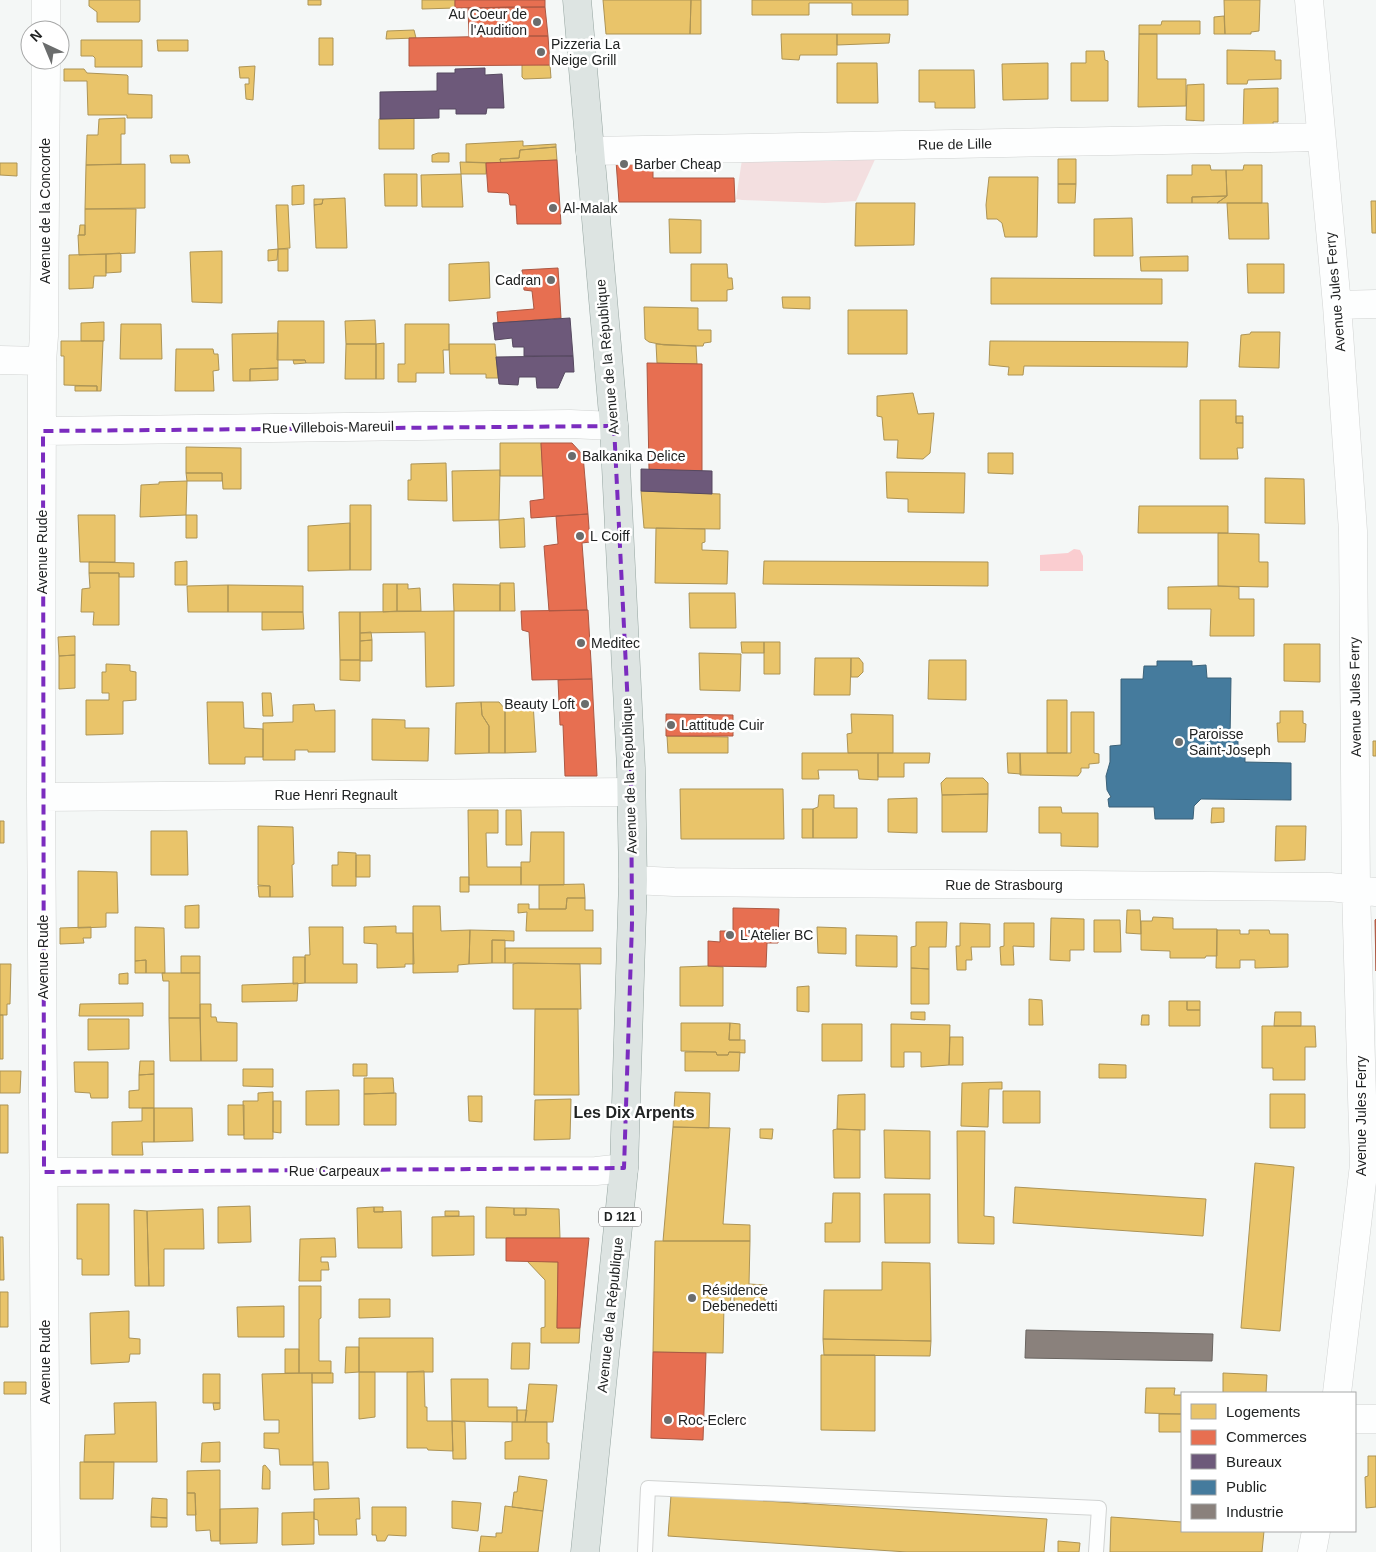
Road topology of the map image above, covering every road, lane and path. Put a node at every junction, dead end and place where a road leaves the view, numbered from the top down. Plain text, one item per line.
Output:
1 (46, 0) edge
2 (577, 0) edge
3 (1310, 0) edge
4 (46, 20) edge
5 (46, 70) edge
6 (1321, 137) junction
7 (590, 151) junction
8 (1376, 304) edge
9 (1337, 305) junction
10 (0, 360) edge
11 (42, 361) junction
12 (614, 426) junction
13 (43, 431) junction
14 (631, 792) junction
15 (41, 797) junction
16 (633, 880) junction
17 (1366, 891) edge
18 (1370, 1165) edge
19 (624, 1168) junction
20 (44, 1172) junction
21 (1338, 1392) edge
22 (1356, 1419) edge
23 (1376, 1419) edge
24 (1316, 1532) edge
25 (46, 1552) edge
26 (585, 1552) edge
27 (645, 1552) edge
28 (1096, 1552) edge
29 (1312, 1552) edge

1 - 4 street
2 - 7 main road, Avenue de la République / D 121
3 - 6 street, Avenue Jules Ferry
5 - 11 street, Avenue de la Concorde
6 - 7 street, Rue de Lille
6 - 9 street, Avenue Jules Ferry
7 - 12 main road, Avenue de la République / D 121
8 - 9 street
9 - 17 street, Avenue Jules Ferry
10 - 11 street
11 - 13 street, Avenue Rude
12 - 13 street, Rue Villebois-Mareuil
12 - 14 main road, Avenue de la République / D 121
13 - 15 street, Avenue Rude
14 - 15 street, Rue Henri Regnault
14 - 16 main road, Avenue de la République / D 121
15 - 20 street, Avenue Rude
16 - 17 street, Rue de Strasbourg
16 - 19 main road, Avenue de la République / D 121
17 - 18 street, Avenue Jules Ferry
18 - 21 street, Avenue Jules Ferry
19 - 20 street, Rue Carpeaux
19 - 26 main road, Avenue de la République / D 121
20 - 25 street, Avenue Rude
22 - 23 street
24 - 29 street
27 - 28 lane

